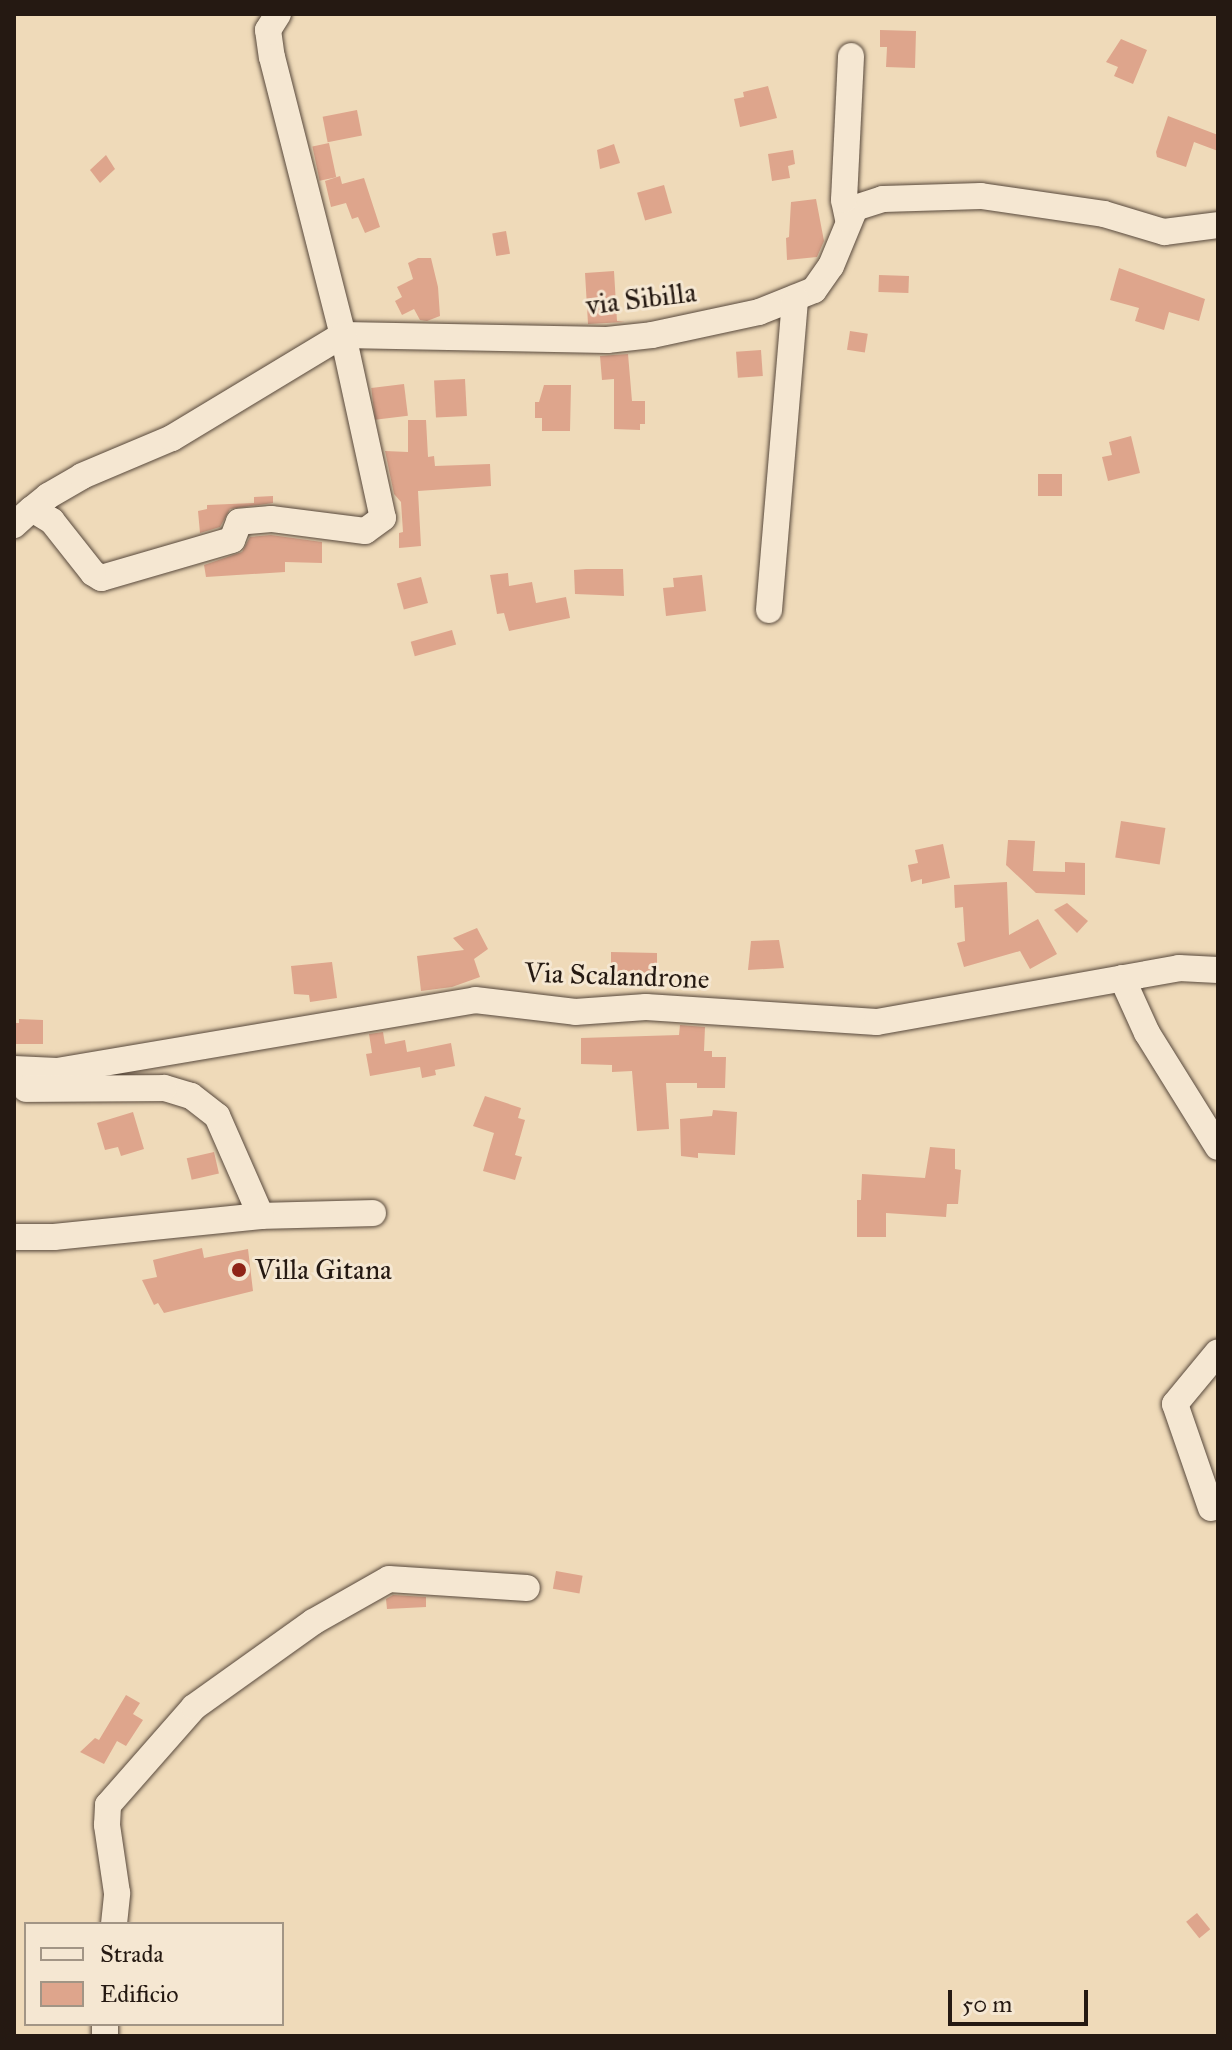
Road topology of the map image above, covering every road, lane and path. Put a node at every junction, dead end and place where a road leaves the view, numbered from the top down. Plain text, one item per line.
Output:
1 (278, 14) edge
2 (851, 56) dead end
3 (848, 219) junction
4 (1218, 225) edge
5 (795, 298) junction
6 (343, 335) junction
7 (23, 517) edge
8 (769, 610) dead end
9 (1217, 965) edge
10 (1122, 978) junction
11 (17, 1085) edge
12 (1218, 1147) edge
13 (373, 1213) dead end
14 (261, 1216) junction
15 (14, 1237) edge
16 (1218, 1352) edge
17 (1211, 1508) dead end
18 (527, 1588) dead end
19 (114, 1922) edge

1 - 6 street
2 - 3 street
3 - 4 street
3 - 5 street, via Sibilla
5 - 6 street, via Sibilla
5 - 8 street
6 - 7 street
6 - 7 street
9 - 10 street, Via Scalandrone
10 - 11 street, Via Scalandrone
10 - 12 street
11 - 14 street
13 - 14 street
14 - 15 street
16 - 17 street
18 - 19 street

